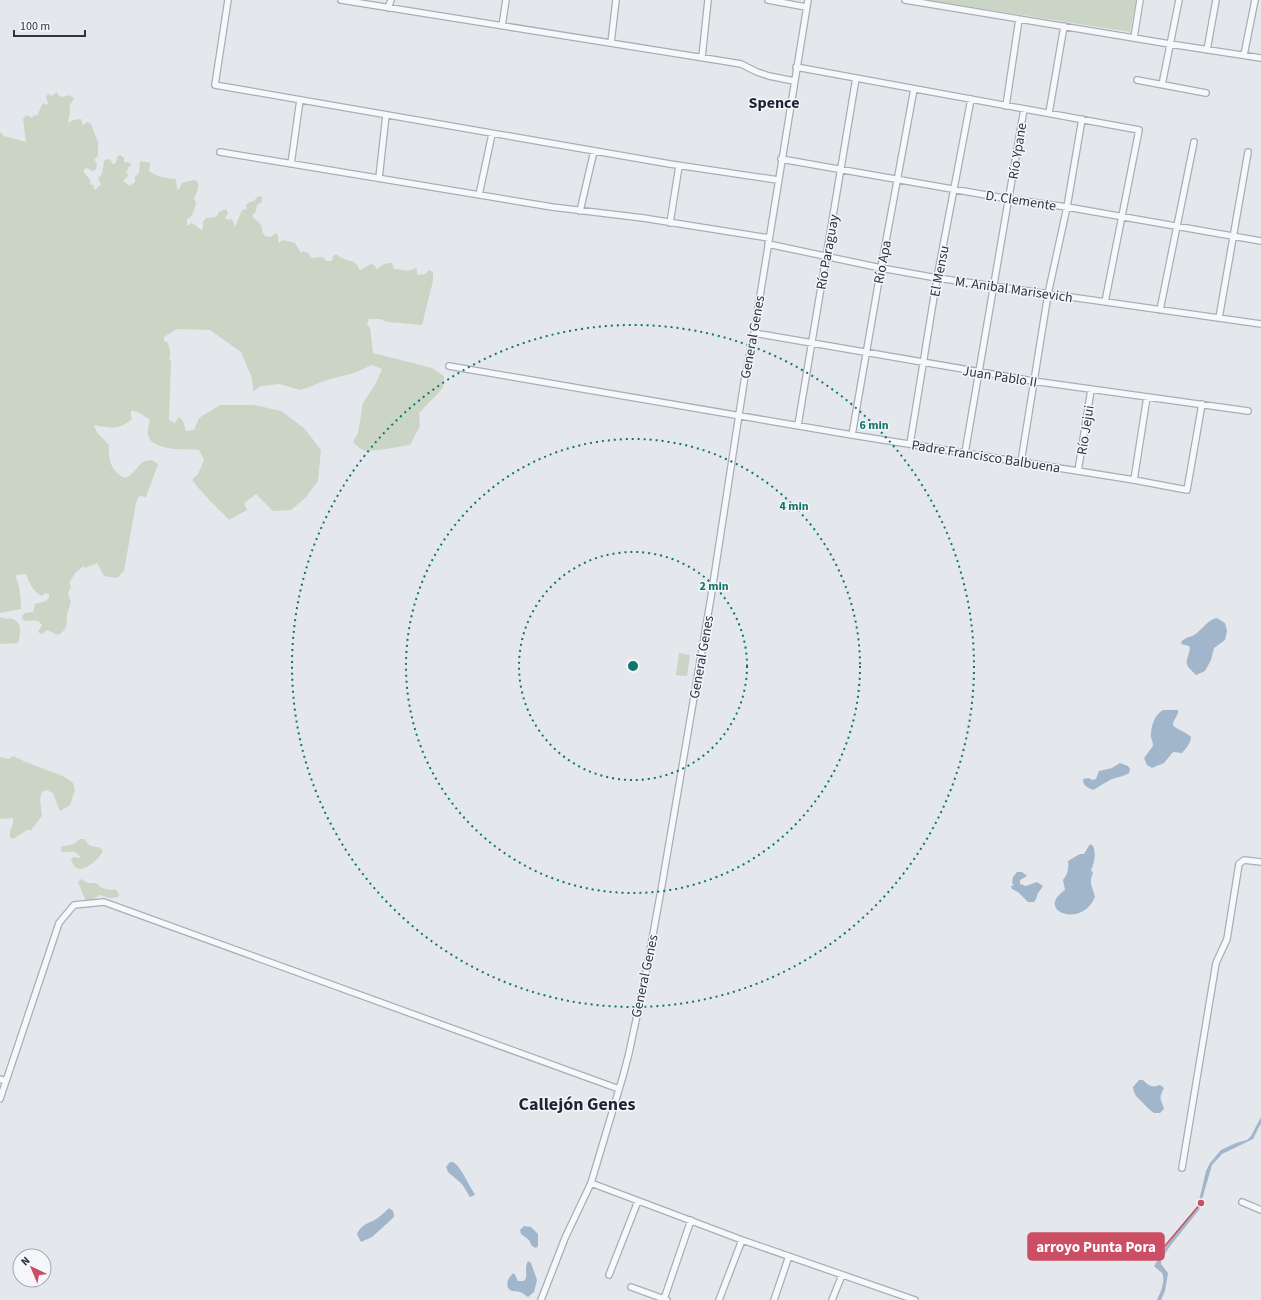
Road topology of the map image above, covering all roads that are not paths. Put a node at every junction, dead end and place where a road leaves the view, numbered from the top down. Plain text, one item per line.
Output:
1 (228, 0) edge
2 (341, 0) edge
3 (391, 0) edge
4 (506, 0) edge
5 (616, 0) edge
6 (708, 0) edge
7 (768, 0) edge
8 (808, 0) edge
9 (905, 0) edge
10 (1140, 0) edge
11 (1179, 0) edge
12 (1216, 0) edge
13 (1255, 0) edge
14 (806, 7) junction
15 (388, 8) junction
16 (1020, 19) junction
17 (502, 26) junction
18 (1064, 26) junction
19 (1134, 38) junction
20 (611, 43) junction
21 (1170, 44) junction
22 (1208, 50) junction
23 (1244, 55) junction
24 (702, 57) junction
25 (1261, 58) edge
26 (796, 67) junction
27 (856, 78) junction
28 (1137, 80) dead end
29 (794, 81) junction
30 (1162, 85) junction
31 (914, 89) junction
32 (1206, 93) dead end
33 (971, 99) junction
34 (300, 100) junction
35 (1006, 106) junction
36 (1024, 109) junction
37 (1049, 113) junction
38 (386, 115) junction
39 (1082, 119) junction
40 (492, 134) junction
41 (1194, 142) dead end
42 (594, 151) junction
43 (220, 152) dead end
44 (1248, 152) dead end
45 (781, 159) junction
46 (290, 164) junction
47 (679, 166) junction
48 (841, 169) junction
49 (378, 178) junction
50 (898, 179) junction
51 (778, 180) junction
52 (955, 189) junction
53 (479, 194) junction
54 (1009, 200) junction
55 (1067, 207) junction
56 (580, 211) junction
57 (1122, 217) junction
58 (670, 223) junction
59 (1177, 226) junction
60 (1234, 236) junction
61 (769, 238) junction
62 (1261, 241) edge
63 (768, 244) junction
64 (826, 257) junction
65 (880, 268) junction
66 (937, 278) junction
67 (994, 286) junction
68 (1048, 294) junction
69 (1105, 302) junction
70 (1160, 310) junction
71 (1219, 318) junction
72 (1261, 324) edge
73 (754, 333) junction
74 (811, 344) junction
75 (866, 353) junction
76 (923, 363) junction
77 (449, 366) dead end
78 (979, 372) junction
79 (1034, 381) junction
80 (1091, 390) junction
81 (1147, 397) junction
82 (1202, 404) junction
83 (1248, 411) dead end
84 (739, 414) junction
85 (798, 425) junction
86 (852, 435) junction
87 (910, 444) junction
88 (965, 452) junction
89 (1021, 462) junction
90 (1078, 471) junction
91 (1134, 480) junction
92 (1261, 862) edge
93 (3, 1080) edge
94 (619, 1089) junction
95 (0, 1098) edge
96 (1182, 1168) dead end
97 (591, 1183) junction
98 (638, 1201) junction
99 (1242, 1202) dead end
100 (1261, 1210) edge
101 (691, 1220) junction
102 (742, 1240) junction
103 (789, 1256) junction
104 (609, 1275) dead end
105 (842, 1275) junction
106 (631, 1287) dead end
107 (895, 1293) junction
108 (541, 1300) edge
109 (666, 1300) edge
110 (719, 1300) edge
111 (774, 1300) edge
112 (832, 1300) edge
113 (893, 1300) edge
114 (915, 1300) edge

1 - 34 street
2 - 15 street
3 - 15 street
4 - 17 street
5 - 20 street
6 - 24 street
7 - 14 street
8 - 14 street, General Genes
9 - 16 street
10 - 19 street
11 - 21 street
12 - 22 street
13 - 23 street
14 - 26 street, General Genes
15 - 17 street
16 - 18 street
16 - 35 street
17 - 20 street
18 - 19 street
18 - 37 street
19 - 21 street
20 - 24 street
21 - 22 street
21 - 30 street
22 - 23 street
23 - 25 street
24 - 29 street
26 - 27 street
26 - 29 street, General Genes
27 - 31 street
27 - 48 street, Río Paraguay
28 - 30 street
29 - 45 street, General Genes
30 - 32 street
31 - 33 street
31 - 50 street, Río Apa
33 - 35 street
33 - 52 street, El Mensu
34 - 38 street
34 - 46 street
35 - 36 street
36 - 37 street
36 - 54 street, Río Ypane
37 - 39 street
38 - 40 street
38 - 49 street
39 - 55 street
39 - 57 street
40 - 42 street
40 - 53 street
41 - 59 street
42 - 47 street
42 - 56 street
43 - 46 street
44 - 60 street
45 - 48 street, D. Clemente
45 - 51 street, General Genes
46 - 49 street
47 - 51 street
47 - 58 street
48 - 50 street, D. Clemente
48 - 64 street, Río Paraguay
49 - 53 street
50 - 52 street, D. Clemente
50 - 65 street, Río Apa
51 - 61 street, General Genes
52 - 54 street, D. Clemente
52 - 66 street, El Mensu
53 - 56 street
54 - 55 street, D. Clemente
54 - 67 street, Río Ypane
55 - 57 street, D. Clemente
55 - 68 street
56 - 58 street
57 - 59 street, D. Clemente
57 - 69 street
58 - 61 street
59 - 60 street, D. Clemente
59 - 70 street
60 - 62 street, D. Clemente
60 - 71 street
61 - 63 street, General Genes
63 - 64 street, M. Anibal Marisevich
63 - 73 street, General Genes
64 - 65 street, M. Anibal Marisevich
64 - 74 street, Río Paraguay
65 - 66 street, M. Anibal Marisevich
65 - 75 street, Río Apa
66 - 67 street, M. Anibal Marisevich
66 - 76 street, El Mensu
67 - 68 street, M. Anibal Marisevich
67 - 78 street, Río Ypane
68 - 69 street, M. Anibal Marisevich
68 - 79 street
69 - 70 street, M. Anibal Marisevich
70 - 71 street, M. Anibal Marisevich
71 - 72 street, M. Anibal Marisevich
73 - 74 street, Juan Pablo II
73 - 84 street, General Genes
74 - 75 street, Juan Pablo II
74 - 85 street, Río Paraguay
75 - 76 street, Juan Pablo II
75 - 86 street, Río Apa
76 - 78 street, Juan Pablo II
76 - 87 street, El Mensu
77 - 84 street, Padre Francisco Balbuena
78 - 79 street, Juan Pablo II
78 - 88 street, Río Ypane
79 - 80 street, Juan Pablo II
79 - 89 street
80 - 81 street, Juan Pablo II
80 - 90 street, Río Jejui
81 - 82 street, Juan Pablo II
81 - 91 street
82 - 83 street, Juan Pablo II
82 - 91 street, Padre Francisco Balbuena
84 - 85 street, Padre Francisco Balbuena
84 - 94 street, General Genes
85 - 86 street, Padre Francisco Balbuena
86 - 87 street, Padre Francisco Balbuena
87 - 88 street, Padre Francisco Balbuena
88 - 89 street, Padre Francisco Balbuena
89 - 90 street, Padre Francisco Balbuena
90 - 91 street, Padre Francisco Balbuena
92 - 96 street
93 - 94 street
93 - 95 street
94 - 97 street, General Genes
97 - 98 street
97 - 108 street, General Genes
98 - 101 street
98 - 104 street
99 - 100 street
101 - 102 street
101 - 109 street
102 - 103 street
102 - 110 street
103 - 105 street
103 - 111 street
105 - 107 street
105 - 112 street
106 - 109 street
107 - 113 street
107 - 114 street

